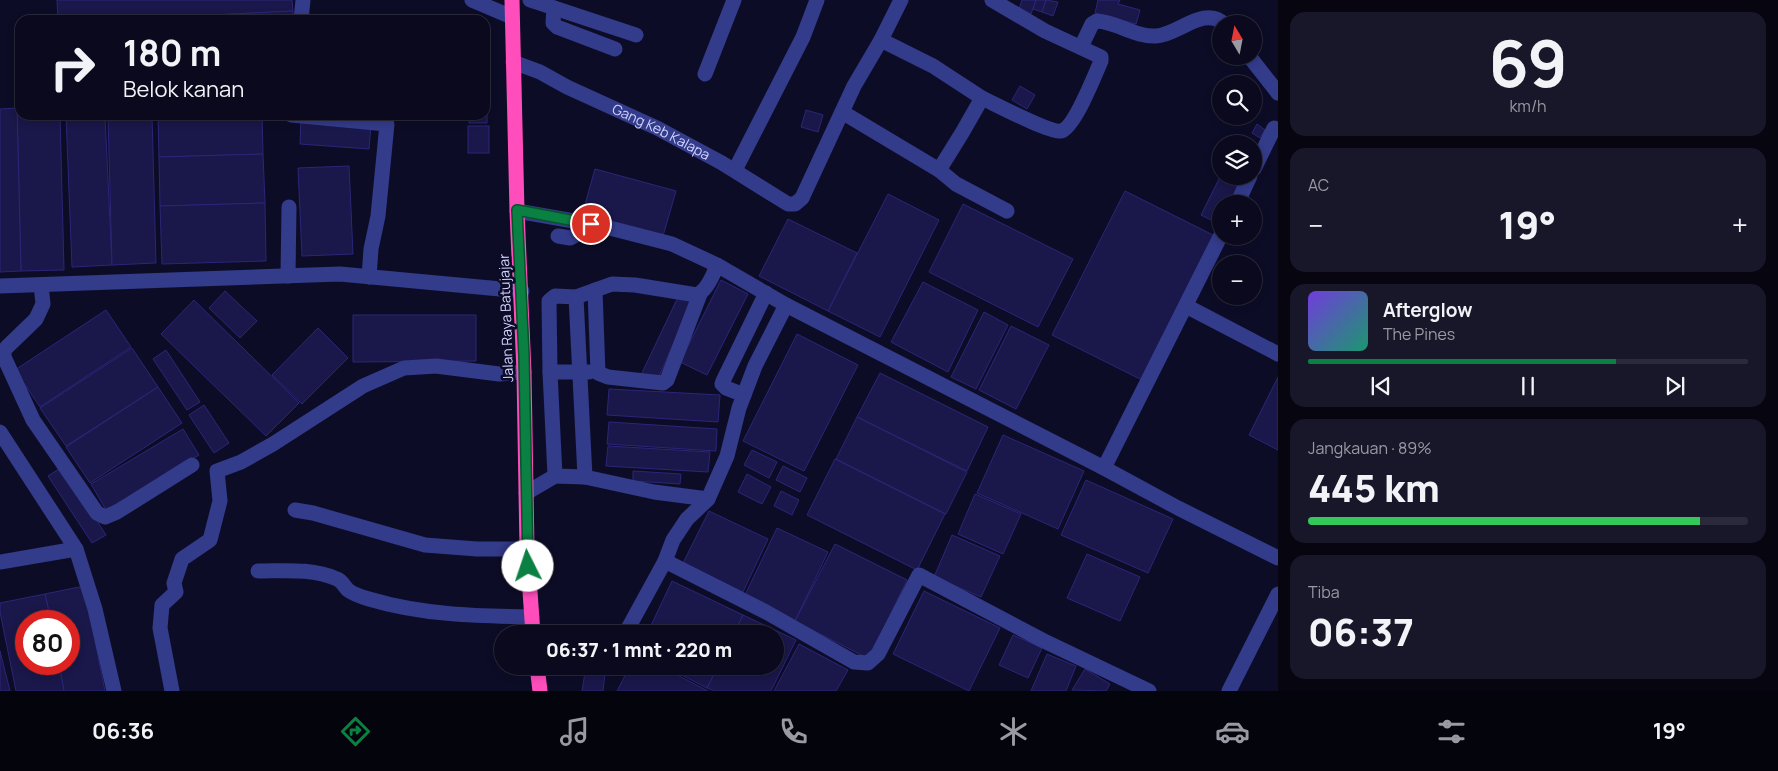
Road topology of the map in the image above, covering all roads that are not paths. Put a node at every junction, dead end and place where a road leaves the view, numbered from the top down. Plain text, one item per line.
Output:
1 (304, 0) edge
2 (472, 0) edge
3 (512, 0) edge
4 (530, 0) edge
5 (734, 0) edge
6 (817, 0) edge
7 (901, 0) edge
8 (992, 0) edge
9 (554, 8) junction
10 (302, 15) edge
11 (512, 17) junction
12 (1212, 17) edge
13 (636, 35) dead end
14 (881, 40) junction
15 (1081, 47) junction
16 (615, 49) dead end
17 (513, 62) junction
18 (1256, 65) edge
19 (705, 74) dead end
20 (1278, 93) edge
21 (982, 98) junction
22 (842, 112) junction
23 (344, 120) edge
24 (1274, 128) dead end
25 (1262, 153) edge
26 (735, 170) junction
27 (939, 170) junction
28 (289, 207) dead end
29 (517, 210) junction
30 (1007, 211) dead end
31 (580, 222) junction
32 (558, 236) dead end
33 (1216, 245) edge
34 (717, 265) junction
35 (288, 276) junction
36 (369, 276) junction
37 (41, 285) junction
38 (0, 286) edge
39 (522, 290) junction
40 (595, 290) junction
41 (766, 293) junction
42 (700, 294) junction
43 (576, 297) junction
44 (786, 304) junction
45 (1186, 306) junction
46 (1278, 354) edge
47 (580, 371) junction
48 (524, 372) junction
49 (550, 372) junction
50 (598, 373) junction
51 (744, 395) junction
52 (0, 432) edge
53 (192, 465) dead end
54 (1104, 468) junction
55 (554, 476) junction
56 (585, 477) junction
57 (526, 492) junction
58 (708, 499) junction
59 (295, 510) dead end
60 (76, 549) junction
61 (527, 549) junction
62 (1278, 558) edge
63 (665, 561) junction
64 (0, 562) edge
65 (258, 571) dead end
66 (1278, 594) edge
67 (532, 617) junction
68 (532, 625) edge
69 (630, 625) edge
70 (537, 675) edge
71 (114, 691) edge
72 (172, 691) edge
73 (540, 691) edge
74 (1149, 691) edge
75 (1229, 691) edge

1 - 10 street
2 - 11 street
3 - 11 highway, Jalan Raya Batujajar
4 - 9 street
5 - 19 street
6 - 26 street
7 - 14 street
8 - 15 street
9 - 13 street
9 - 16 street
11 - 17 highway, Jalan Raya Batujajar
12 - 15 street
14 - 21 street
14 - 22 street
15 - 21 street
17 - 26 street, Gang Keb Kalapa
17 - 29 highway, Jalan Raya Batujajar
18 - 20 street
21 - 27 street
22 - 26 street, Gang Keb Kalapa
22 - 27 street
23 - 36 street
24 - 25 street
27 - 30 street
28 - 35 street
29 - 31 street
29 - 39 highway, Jalan Raya Batujajar
31 - 32 street
31 - 34 street
33 - 45 street
34 - 41 street
34 - 42 street
35 - 36 street
35 - 37 street
36 - 39 street
37 - 38 street
37 - 53 street
39 - 48 highway, Jalan Raya Batujajar
40 - 42 street
40 - 43 street
40 - 50 street
41 - 44 street
41 - 51 street
42 - 50 street
43 - 47 street
43 - 49 street
44 - 51 street
44 - 54 street
45 - 46 street
45 - 54 street
47 - 49 street
47 - 50 street
47 - 56 street
48 - 57 highway, Jalan Raya Batujajar
48 - 72 street
49 - 55 street
51 - 58 street
52 - 60 street
54 - 62 street
55 - 56 street
55 - 57 street
56 - 58 street
57 - 61 highway, Jalan Raya Batujajar
58 - 63 street
59 - 61 street
60 - 64 street
60 - 71 street
61 - 67 highway, Jalan Raya Batujajar
63 - 69 street
63 - 74 street
65 - 67 street
66 - 75 street
67 - 68 highway, Jalan Raya Batujajar
70 - 73 highway

